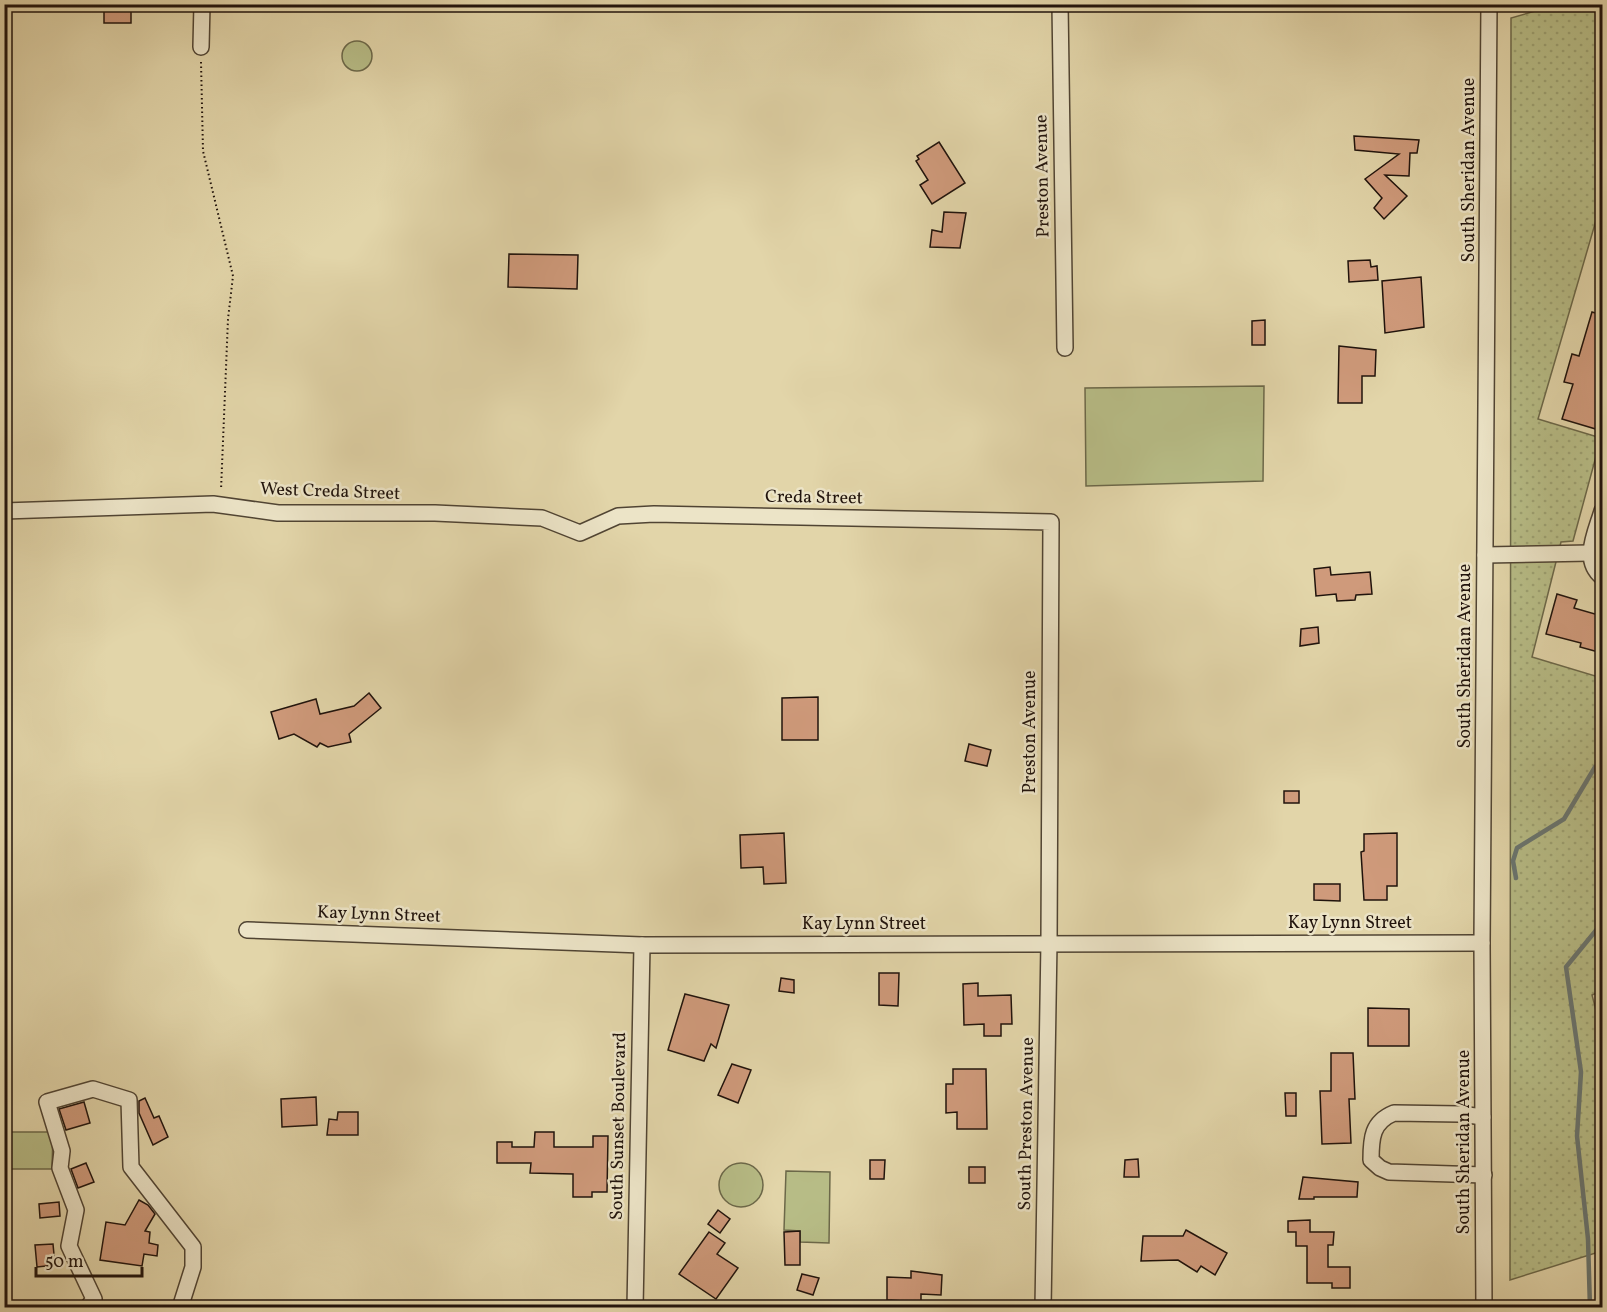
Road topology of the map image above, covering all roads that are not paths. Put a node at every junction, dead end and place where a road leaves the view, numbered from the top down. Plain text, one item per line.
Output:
1 (202, 4) edge
2 (1060, 4) edge
3 (1490, 4) edge
4 (201, 46) road end
5 (1065, 348) dead end
6 (4, 511) edge
7 (1602, 511) edge
8 (1050, 522) joint
9 (580, 533) joint
10 (1485, 555) junction
11 (1589, 563) junction
12 (1602, 577) edge
13 (247, 930) dead end
14 (1049, 942) junction
15 (1482, 943) junction
16 (642, 945) junction
17 (1483, 1118) junction
18 (1484, 1175) junction
19 (87, 1308) edge
20 (180, 1308) edge
21 (635, 1308) edge
22 (1043, 1308) edge
23 (1484, 1308) edge

1 - 4 street
2 - 5 street, Preston Avenue
3 - 10 street, South Sheridan Avenue
6 - 9 street, West Creda Street
7 - 11 street
8 - 9 street, Creda Street
8 - 14 street, Preston Avenue
10 - 11 street
10 - 15 street, South Sheridan Avenue
11 - 12 street
13 - 16 street, Kay Lynn Street
14 - 15 street, Kay Lynn Street
14 - 16 street, Kay Lynn Street
14 - 22 street, South Preston Avenue
15 - 17 street, South Sheridan Avenue
16 - 21 street, South Sunset Boulevard
17 - 18 street, South Sheridan Avenue
17 - 18 street
18 - 23 street, South Sheridan Avenue
19 - 20 street

